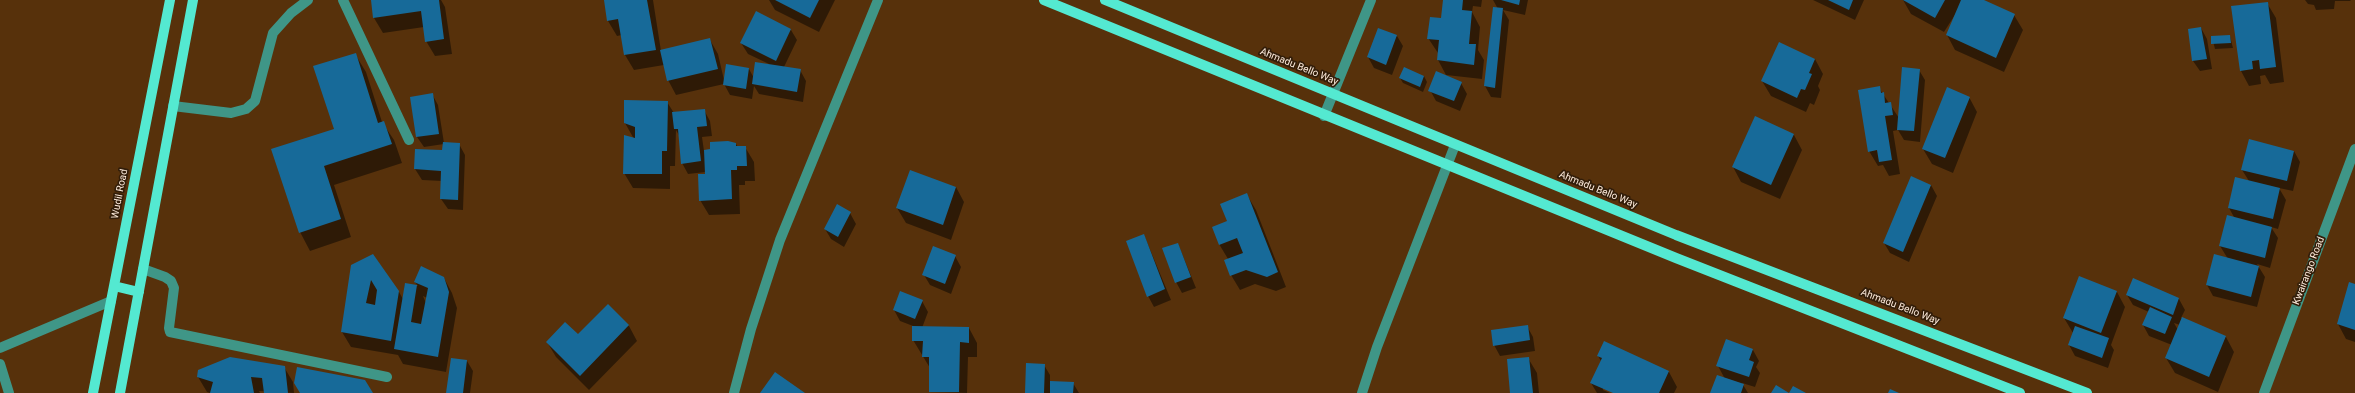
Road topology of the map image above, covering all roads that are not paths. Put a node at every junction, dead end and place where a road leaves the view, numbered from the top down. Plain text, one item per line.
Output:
1 (170, 0) edge
2 (193, 0) edge
3 (308, 0) edge
4 (343, 0) edge
5 (878, 0) edge
6 (1044, 0) edge
7 (1105, 0) edge
8 (1371, 0) edge
9 (1332, 94) junction
10 (174, 106) junction
11 (1324, 116) junction
12 (409, 140) dead end
13 (1455, 145) junction
14 (2355, 149) edge
15 (1447, 166) junction
16 (143, 269) junction
17 (114, 286) junction
18 (139, 292) junction
19 (111, 301) junction
20 (0, 348) edge
21 (0, 364) edge
22 (387, 377) dead end
23 (9, 393) edge
24 (93, 393) edge
25 (120, 393) edge
26 (734, 393) edge
27 (1362, 393) edge
28 (2020, 393) edge
29 (2087, 393) edge
30 (2264, 393) edge

1 - 17 main road, Wudil Road
2 - 10 main road
3 - 10 street
4 - 12 street
5 - 26 street
6 - 11 main road
7 - 9 main road, Ahmadu Bello Way
8 - 9 street
9 - 11 street
9 - 13 main road, Ahmadu Bello Way
10 - 16 main road
11 - 15 main road
13 - 15 street
13 - 29 main road, Ahmadu Bello Way
14 - 30 street, Kwairango Road
15 - 27 street
15 - 28 main road
16 - 18 main road
16 - 22 street
17 - 18 main road
17 - 19 main road, Wudil Road
18 - 25 main road
19 - 20 street
19 - 24 main road, Wudil Road
21 - 23 street

